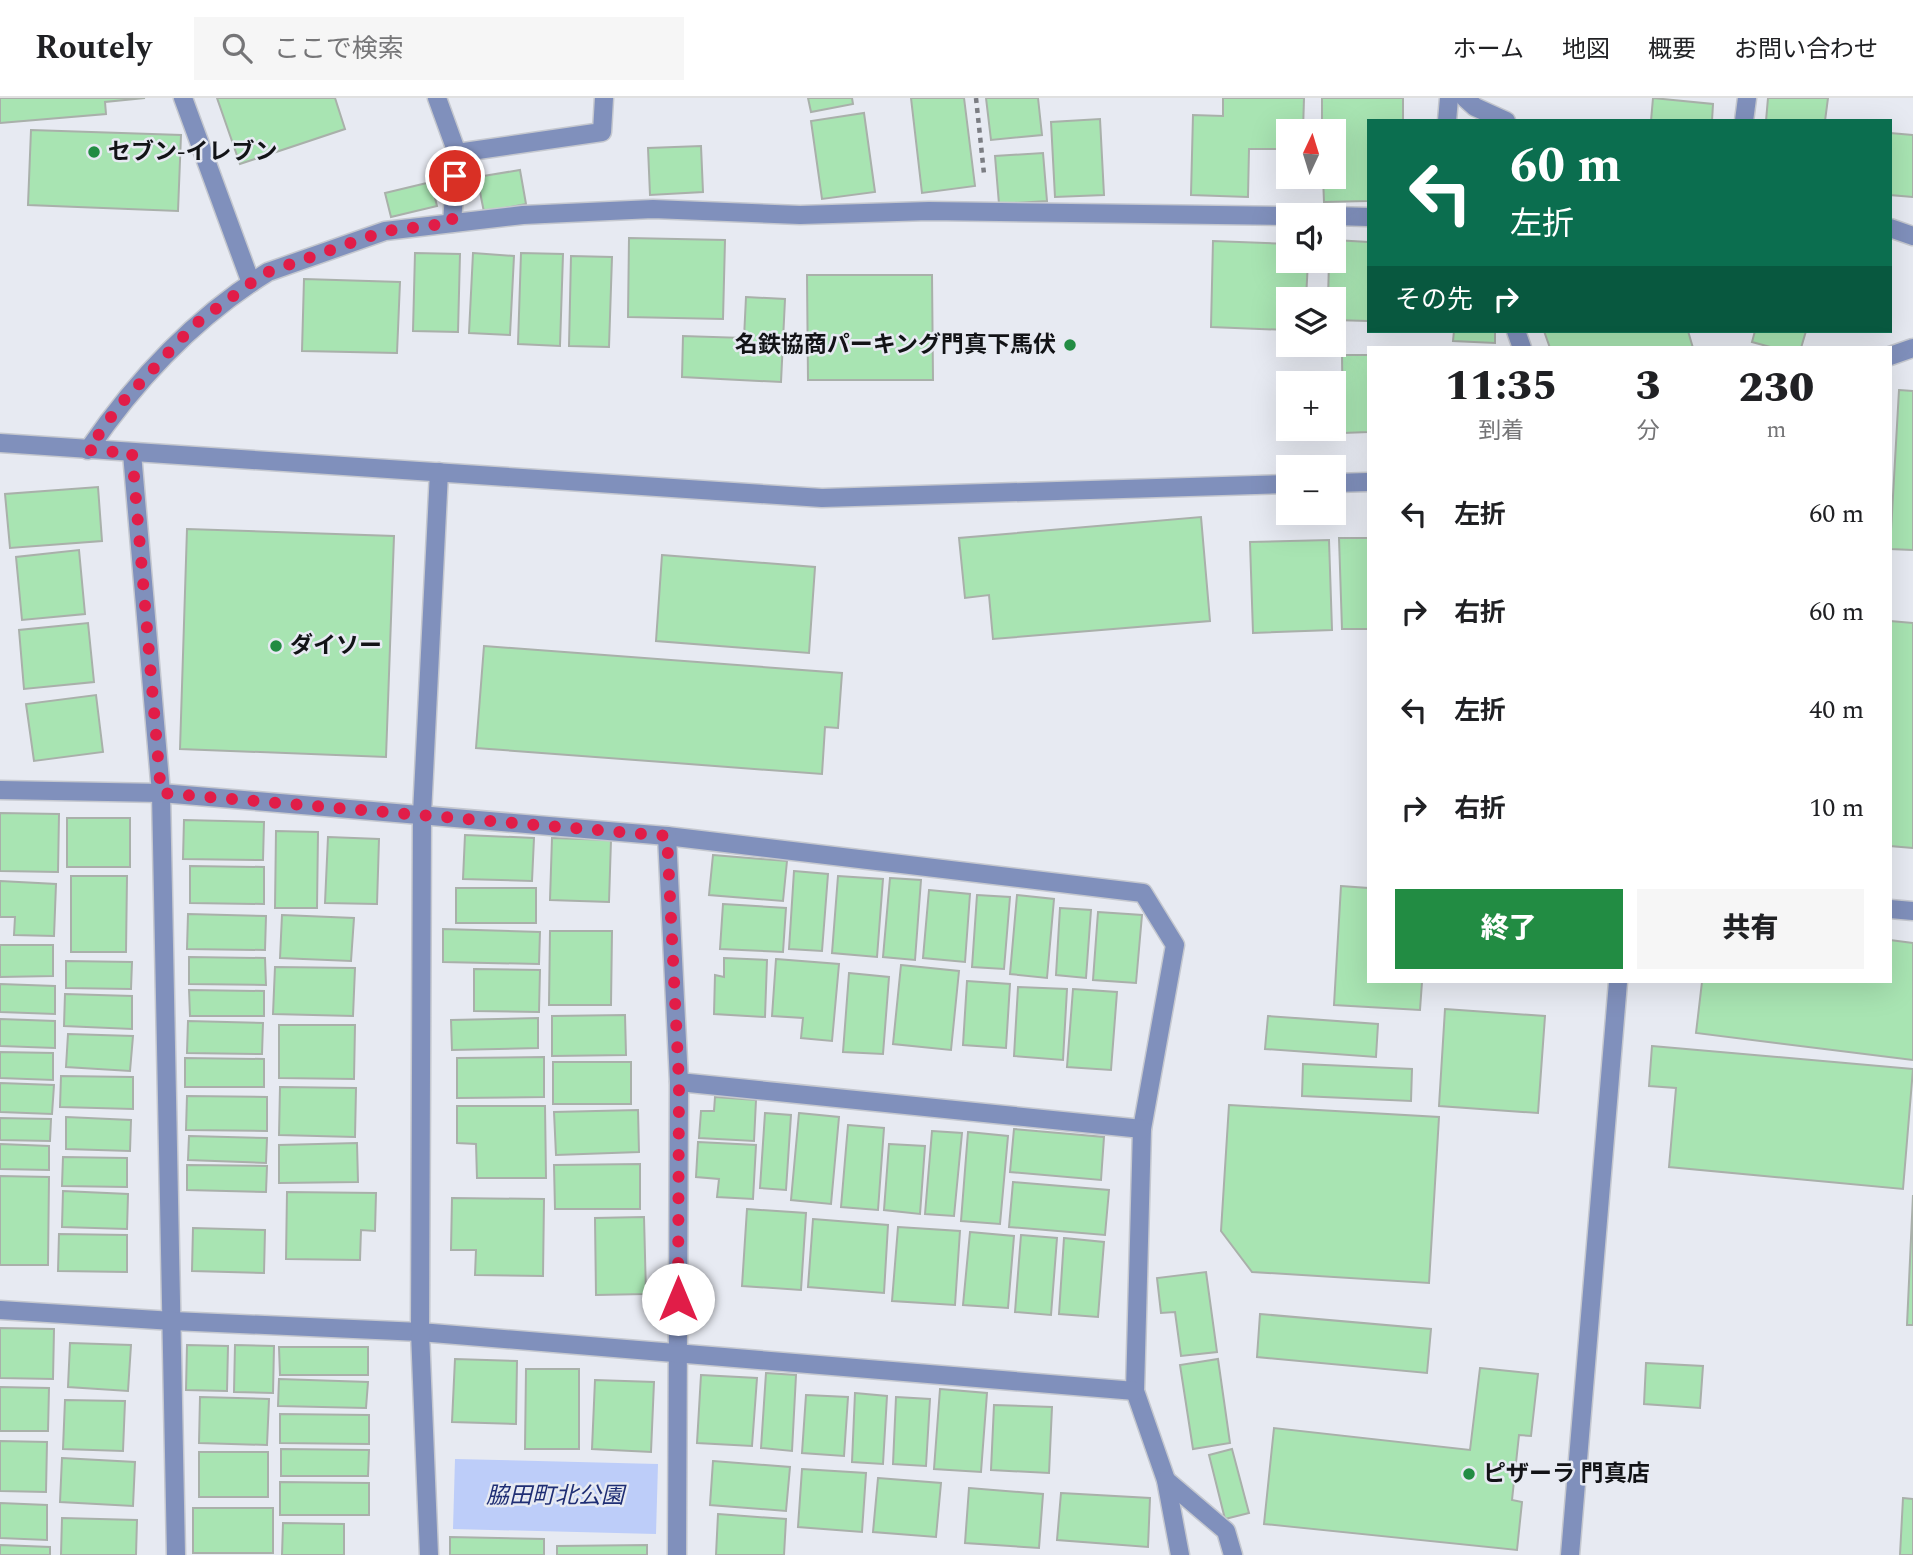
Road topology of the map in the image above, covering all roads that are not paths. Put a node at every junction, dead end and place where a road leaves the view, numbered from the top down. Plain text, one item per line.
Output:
1 (183, 98) edge
2 (437, 98) edge
3 (604, 98) edge
4 (1449, 98) edge
5 (1465, 98) edge
6 (1747, 98) edge
7 (1447, 119) edge
8 (1502, 119) edge
9 (1744, 119) edge
10 (457, 153) junction
11 (1276, 216) edge
12 (1346, 216) edge
13 (1367, 216) edge
14 (452, 223) junction
15 (1892, 229) edge
16 (1913, 236) edge
17 (251, 283) junction
18 (1913, 348) edge
19 (1892, 355) edge
20 (0, 443) edge
21 (88, 450) junction
22 (132, 453) junction
23 (439, 472) junction
24 (1367, 482) edge
25 (1346, 483) edge
26 (1276, 484) edge
27 (0, 790) edge
28 (161, 793) junction
29 (422, 814) junction
30 (667, 836) junction
31 (1892, 909) edge
32 (1913, 911) edge
33 (1618, 983) edge
34 (679, 1082) junction
35 (1142, 1129) junction
36 (0, 1310) edge
37 (173, 1321) junction
38 (421, 1332) junction
39 (678, 1354) junction
40 (1135, 1391) junction
41 (1167, 1480) junction
42 (176, 1555) edge
43 (429, 1555) edge
44 (677, 1555) edge
45 (1180, 1555) edge
46 (1233, 1555) edge
47 (1570, 1555) edge

1 - 17 street
2 - 10 street
3 - 10 street
4 - 7 street
5 - 8 street
6 - 9 street
10 - 14 street
11 - 14 street
12 - 13 street
14 - 17 street
15 - 16 street
17 - 21 street
18 - 19 street
20 - 21 street
21 - 22 street
22 - 23 street
22 - 28 street
23 - 26 street
23 - 29 street
24 - 25 street
27 - 28 street
28 - 29 street
28 - 37 street
29 - 30 street
29 - 38 street
30 - 34 street
30 - 35 street
31 - 32 street
33 - 47 street
34 - 35 street
34 - 39 street
35 - 40 street
36 - 37 street
37 - 38 street
37 - 42 street
38 - 39 street
38 - 43 street
39 - 40 street
39 - 44 street
40 - 41 street
41 - 45 street
41 - 46 street

